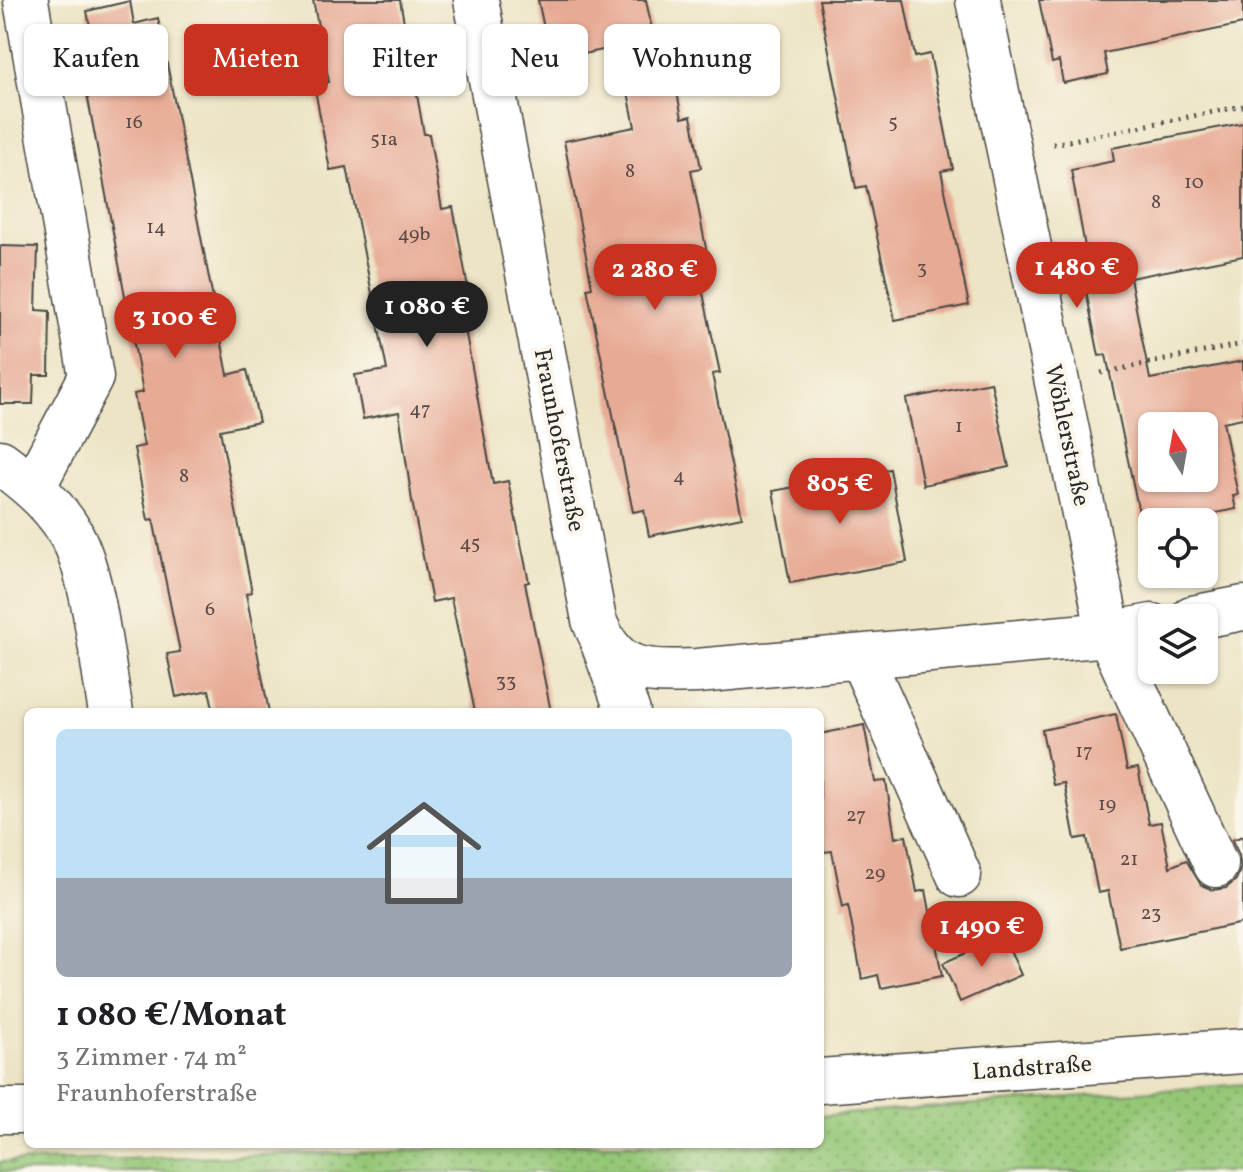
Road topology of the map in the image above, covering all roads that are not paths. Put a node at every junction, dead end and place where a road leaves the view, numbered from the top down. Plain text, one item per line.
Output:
1 (476, 0) edge
2 (978, 0) edge
3 (26, 1) edge
4 (16, 474) edge
5 (1243, 608) edge
6 (1218, 613) edge
7 (1138, 629) edge
8 (1109, 634) junction
9 (603, 643) junction
10 (861, 657) junction
11 (110, 708) edge
12 (627, 708) edge
13 (1216, 865) dead end
14 (959, 875) dead end
15 (1243, 1051) edge
16 (824, 1081) edge
17 (0, 1111) edge
18 (24, 1111) edge

1 - 9 street, Fraunhoferstraße
2 - 8 street, Wöhlerstraße
3 - 4 street
4 - 11 street
5 - 6 street
7 - 8 street
8 - 10 street
8 - 13 street
9 - 10 street
9 - 12 street, Fraunhoferstraße
10 - 14 street
15 - 16 street, Landstraße
17 - 18 street

